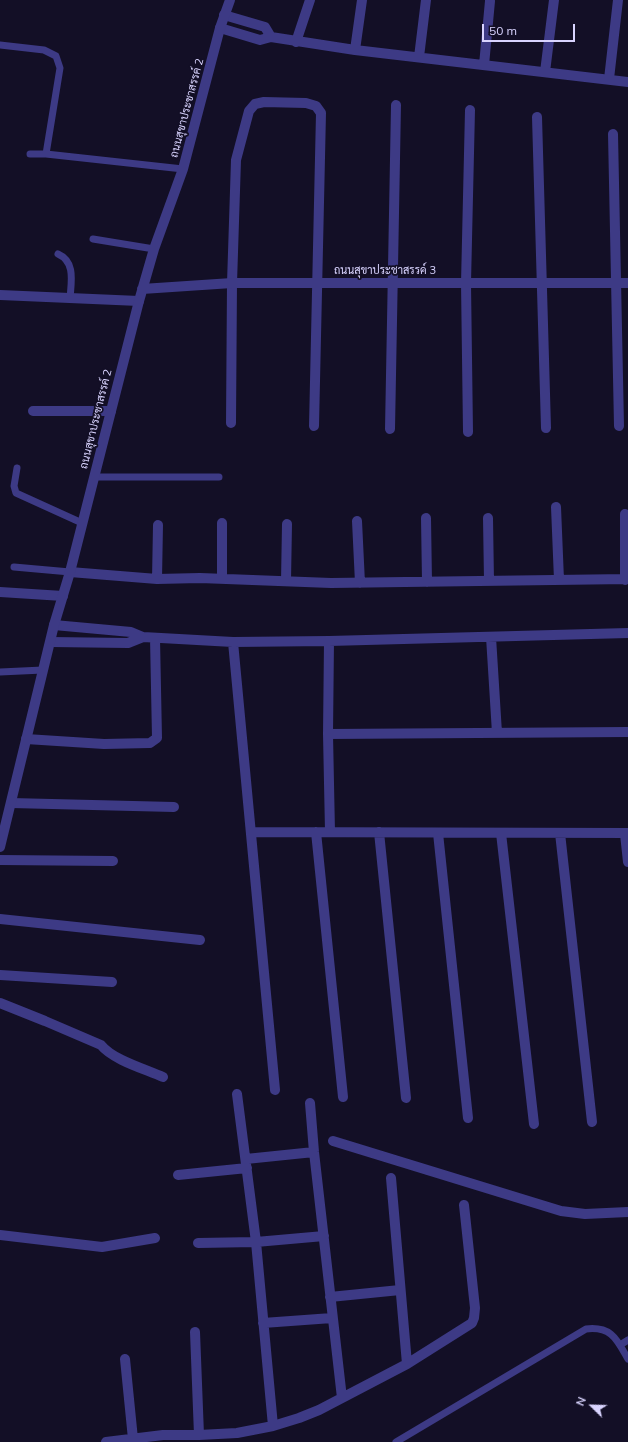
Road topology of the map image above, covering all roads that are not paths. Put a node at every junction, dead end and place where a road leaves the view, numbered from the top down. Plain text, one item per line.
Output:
1 (230, 0) edge
2 (310, 0) edge
3 (362, 0) edge
4 (426, 0) edge
5 (554, 0) edge
6 (618, 0) edge
7 (490, 1) edge
8 (224, 15) junction
9 (220, 28) junction
10 (271, 37) junction
11 (296, 42) junction
12 (0, 45) edge
13 (355, 50) junction
14 (419, 57) junction
15 (484, 65) junction
16 (545, 72) junction
17 (609, 79) junction
18 (628, 82) edge
19 (396, 105) dead end
20 (470, 110) dead end
21 (537, 116) dead end
22 (613, 134) dead end
23 (30, 154) dead end
24 (46, 154) junction
25 (183, 169) junction
26 (93, 239) dead end
27 (154, 249) junction
28 (58, 254) dead end
29 (232, 283) junction
30 (317, 283) junction
31 (393, 283) junction
32 (466, 283) junction
33 (541, 283) junction
34 (616, 283) junction
35 (628, 283) edge
36 (142, 289) junction
37 (0, 295) edge
38 (70, 298) junction
39 (139, 301) junction
40 (33, 411) dead end
41 (111, 411) junction
42 (231, 423) dead end
43 (314, 426) dead end
44 (619, 426) dead end
45 (546, 428) dead end
46 (390, 429) dead end
47 (468, 432) dead end
48 (17, 468) dead end
49 (94, 477) junction
50 (219, 477) dead end
51 (556, 506) dead end
52 (625, 514) dead end
53 (426, 518) dead end
54 (488, 518) dead end
55 (357, 521) dead end
56 (82, 523) junction
57 (222, 523) dead end
58 (287, 524) dead end
59 (158, 525) dead end
60 (14, 567) dead end
61 (70, 572) junction
62 (157, 578) junction
63 (222, 579) junction
64 (559, 580) junction
65 (627, 580) edge
66 (286, 581) junction
67 (490, 581) junction
68 (360, 582) junction
69 (427, 582) junction
70 (0, 592) edge
71 (63, 596) junction
72 (54, 625) junction
73 (628, 633) edge
74 (143, 637) junction
75 (491, 637) junction
76 (154, 638) junction
77 (51, 642) junction
78 (233, 642) junction
79 (329, 642) junction
80 (43, 670) junction
81 (0, 672) edge
82 (628, 732) edge
83 (496, 733) junction
84 (328, 734) junction
85 (26, 739) junction
86 (11, 803) junction
87 (174, 806) dead end
88 (251, 832) junction
89 (316, 832) junction
90 (330, 832) junction
91 (379, 832) junction
92 (2, 833) edge
93 (438, 833) junction
94 (501, 833) junction
95 (560, 833) junction
96 (626, 833) edge
97 (0, 847) edge
98 (0, 860) edge
99 (113, 861) dead end
100 (628, 862) edge
101 (0, 919) edge
102 (200, 940) dead end
103 (0, 976) edge
104 (112, 982) dead end
105 (0, 1003) edge
106 (163, 1077) dead end
107 (275, 1090) dead end
108 (237, 1094) dead end
109 (343, 1097) dead end
110 (406, 1098) dead end
111 (310, 1103) dead end
112 (468, 1118) dead end
113 (592, 1122) dead end
114 (534, 1124) dead end
115 (333, 1141) dead end
116 (314, 1152) junction
117 (247, 1163) junction
118 (178, 1174) dead end
119 (391, 1178) dead end
120 (464, 1206) dead end
121 (628, 1212) edge
122 (0, 1235) edge
123 (324, 1236) junction
124 (155, 1238) dead end
125 (256, 1242) junction
126 (198, 1243) dead end
127 (400, 1290) junction
128 (330, 1297) junction
129 (332, 1318) junction
130 (263, 1323) junction
131 (195, 1332) dead end
132 (628, 1340) edge
133 (620, 1345) junction
134 (125, 1359) dead end
135 (628, 1359) edge
136 (407, 1364) junction
137 (342, 1398) junction
138 (272, 1426) junction
139 (199, 1435) junction
140 (237, 1437) edge
141 (163, 1438) edge
142 (133, 1439) junction
143 (106, 1442) edge
144 (396, 1442) edge

1 - 8 street, ถนนสุขาประชาสรรค์ 2
2 - 11 street
3 - 13 street
4 - 14 street
5 - 16 street
6 - 17 street
7 - 15 street
8 - 9 street, ถนนสุขาประชาสรรค์ 2
8 - 10 street
9 - 10 street
9 - 25 street, ถนนสุขาประชาสรรค์ 2
10 - 11 street
11 - 13 street
12 - 24 lane
13 - 14 street
14 - 15 street
15 - 16 street
16 - 17 street
17 - 18 street
19 - 31 street
20 - 32 street
21 - 33 street
22 - 34 street
23 - 24 lane
24 - 25 lane
25 - 27 street, ถนนสุขาประชาสรรค์ 2
26 - 27 lane
27 - 36 street, ถนนสุขาประชาสรรค์ 2
28 - 38 lane
29 - 30 street, ถนนสุขาประชาสรรค์ 3
29 - 30 street
29 - 36 street, ถนนสุขาประชาสรรค์ 3
29 - 42 street
30 - 31 street, ถนนสุขาประชาสรรค์ 3
30 - 43 street
31 - 32 street, ถนนสุขาประชาสรรค์ 3
31 - 46 street
32 - 33 street, ถนนสุขาประชาสรรค์ 3
32 - 47 street
33 - 34 street, ถนนสุขาประชาสรรค์ 3
33 - 45 street
34 - 35 street, ถนนสุขาประชาสรรค์ 3
34 - 44 street
36 - 39 street, ถนนสุขาประชาสรรค์ 2
37 - 38 street
38 - 39 street
39 - 41 street, ถนนสุขาประชาสรรค์ 2
40 - 41 street
41 - 49 street, ถนนสุขาประชาสรรค์ 2
48 - 56 lane
49 - 50 lane
49 - 56 street, ถนนสุขาประชาสรรค์ 2
51 - 64 street
52 - 65 street
53 - 69 street
54 - 67 street
55 - 68 street
56 - 61 street, ถนนสุขาประชาสรรค์ 2
57 - 63 street
58 - 66 street
59 - 62 street
60 - 61 lane
61 - 62 street
61 - 71 street, ถนนสุขาประชาสรรค์ 2
62 - 63 street
63 - 66 street
64 - 65 street
64 - 67 street
66 - 68 street
67 - 69 street
68 - 69 street
70 - 71 street
71 - 72 street, ถนนสุขาประชาสรรค์ 2
72 - 74 street
72 - 77 street, ถนนสุขาประชาสรรค์ 2
73 - 75 street
74 - 76 street
74 - 77 street
75 - 79 street
75 - 83 street
76 - 78 street
76 - 85 street
77 - 80 street, ถนนสุขาประชาสรรค์ 2
78 - 79 street
78 - 88 street
79 - 84 street
80 - 81 lane
80 - 85 street, ถนนสุขาประชาสรรค์ 2
82 - 83 street
83 - 84 street
84 - 90 street
85 - 86 street, ถนนสุขาประชาสรรค์ 2
86 - 87 street
86 - 92 street, ถนนสุขาประชาสรรค์ 2
88 - 89 street
88 - 107 street
89 - 90 street
89 - 109 street
90 - 91 street
91 - 93 street
91 - 110 street
92 - 97 street, ถนนสุขาประชาสรรค์ 2
93 - 94 street
93 - 112 street
94 - 95 street
94 - 114 street
95 - 96 street
95 - 113 street
96 - 100 street
98 - 99 street
101 - 102 street
103 - 104 street
105 - 106 street
108 - 117 street
111 - 116 street
115 - 121 street
116 - 117 street
116 - 123 street
117 - 118 street
117 - 125 street
119 - 127 street
120 - 136 street
122 - 124 street
123 - 125 street
123 - 128 street
125 - 126 street
125 - 130 street
127 - 128 street
127 - 136 street
128 - 129 street
129 - 130 street
129 - 137 street
130 - 138 street
131 - 139 street
132 - 133 lane
133 - 135 lane
133 - 144 lane
134 - 142 street
136 - 137 street
137 - 138 street
138 - 140 street
139 - 140 street
139 - 141 street
141 - 142 street
142 - 143 street

